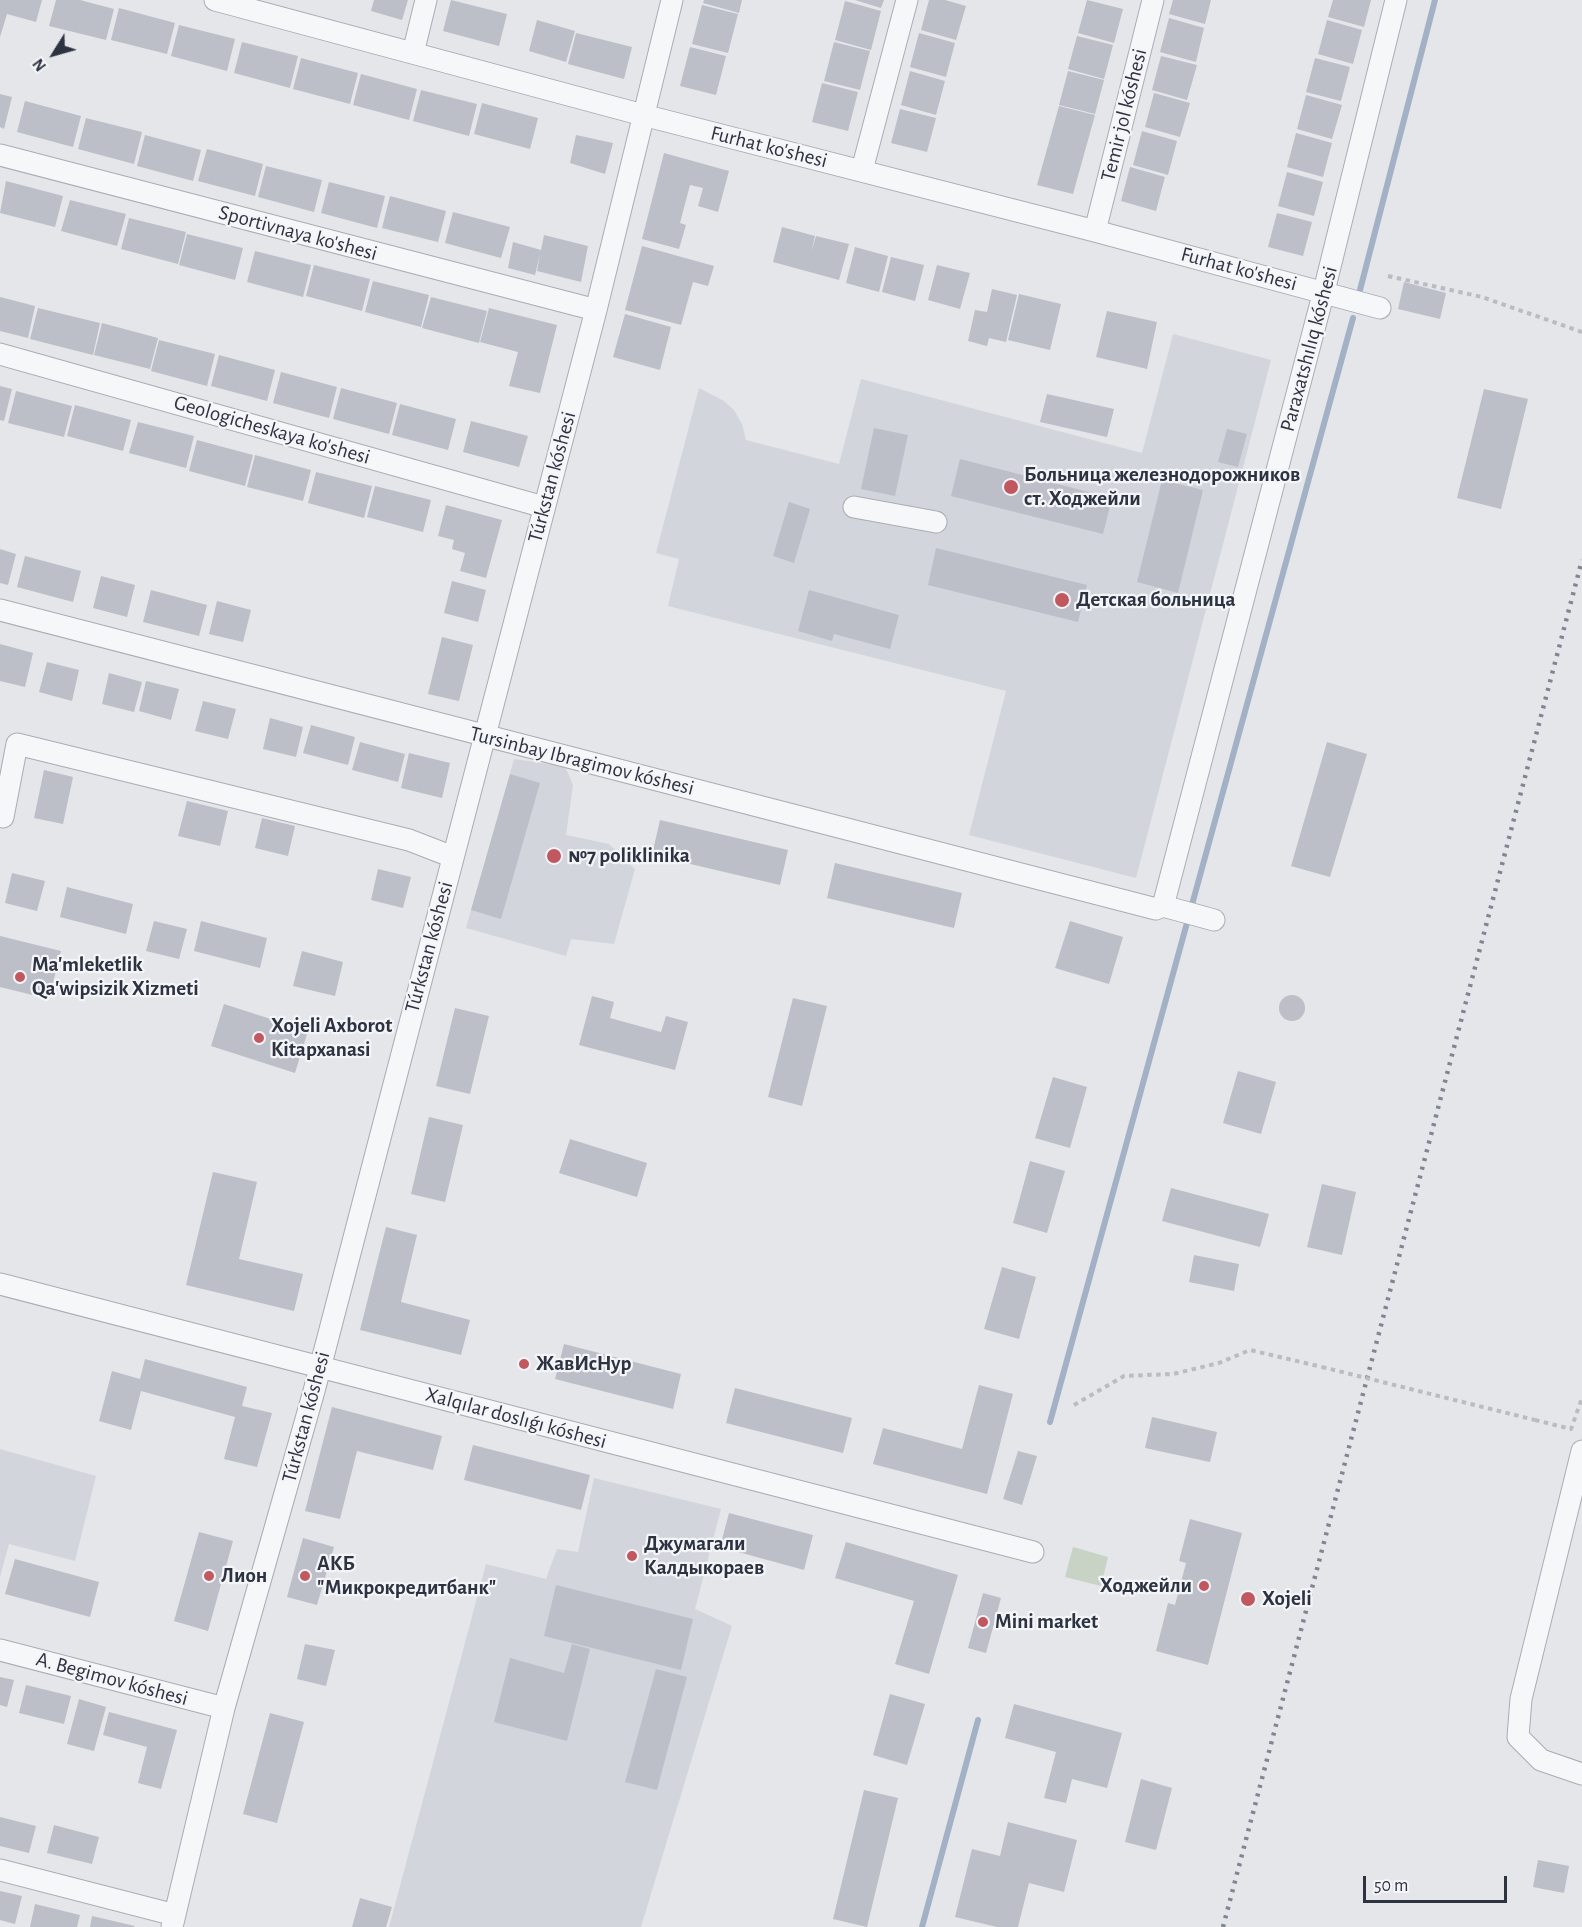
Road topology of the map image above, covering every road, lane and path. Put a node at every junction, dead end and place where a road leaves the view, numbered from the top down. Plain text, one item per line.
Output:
1 (215, 0) edge
2 (426, 0) edge
3 (672, 0) edge
4 (907, 0) edge
5 (1154, 0) edge
6 (1396, 0) edge
7 (413, 53) junction
8 (643, 115) junction
9 (0, 155) edge
10 (862, 170) junction
11 (1095, 231) junction
12 (1388, 276) dead end
13 (1324, 291) junction
14 (1380, 308) dead end
15 (596, 310) junction
16 (1582, 332) edge
17 (0, 354) edge
18 (544, 507) junction
19 (854, 507) dead end
20 (936, 522) dead end
21 (0, 610) edge
22 (484, 736) junction
23 (3, 817) dead end
24 (453, 857) junction
25 (1163, 906) junction
26 (1214, 920) dead end
27 (0, 1284) edge
28 (320, 1367) junction
29 (1582, 1398) edge
30 (1074, 1405) dead end
31 (1582, 1452) edge
32 (1033, 1552) dead end
33 (0, 1650) edge
34 (224, 1708) junction
35 (1582, 1774) edge
36 (0, 1870) edge
37 (173, 1921) edge

1 - 7 street, Furhat ko'shesi
2 - 7 street
3 - 8 street, Túrkstan kóshesi
4 - 10 street
5 - 11 street, Temir jol kóshesi
6 - 13 street, Paraxatshılıq kóshesi
7 - 8 street, Furhat ko'shesi
8 - 10 street, Furhat ko'shesi
8 - 15 street, Túrkstan kóshesi
9 - 15 street, Sportivnaya ko'shesi
10 - 11 street, Furhat ko'shesi
11 - 13 street, Furhat ko'shesi
12 - 16 path
13 - 14 street, Furhat ko'shesi
13 - 25 street, Paraxatshılıq kóshesi
15 - 18 street, Túrkstan kóshesi
17 - 18 street, Geologicheskaya ko'shesi
18 - 22 street, Túrkstan kóshesi
19 - 20 street
21 - 22 street, Tursinbay Ibragimov kóshesi
22 - 24 street, Túrkstan kóshesi
22 - 25 street, Tursinbay Ibragimov kóshesi
23 - 24 street
24 - 28 street, Túrkstan kóshesi
25 - 26 street, Tursinbay Ibragimov kóshesi
27 - 28 street, Xalqılar doslıǵı kóshesi
28 - 32 street, Xalqılar doslıǵı kóshesi
28 - 34 street, Túrkstan kóshesi
29 - 30 path, bridge
31 - 35 street
33 - 34 street, A. Begimov kóshesi
34 - 37 street, Túrkstan kóshesi
36 - 37 street

